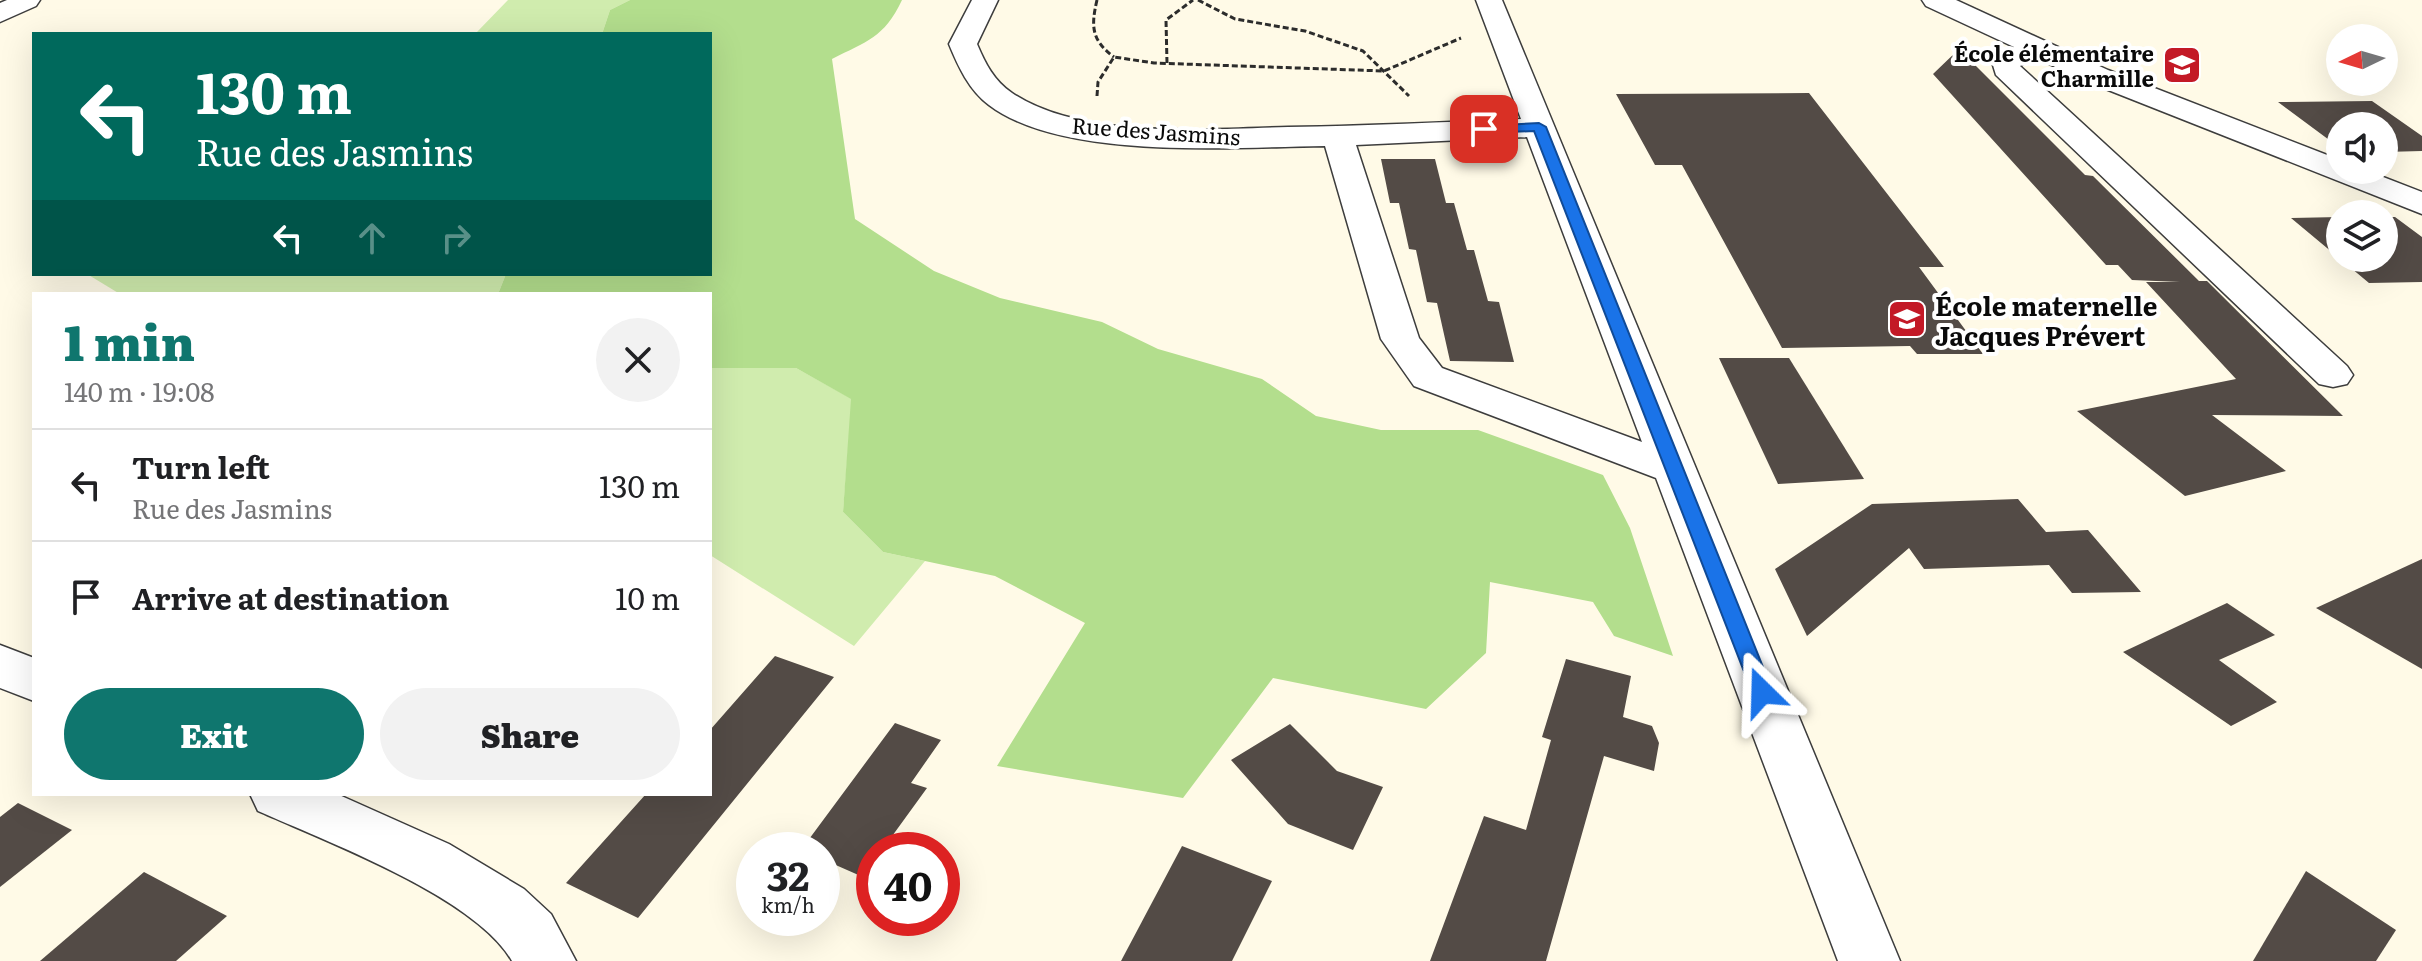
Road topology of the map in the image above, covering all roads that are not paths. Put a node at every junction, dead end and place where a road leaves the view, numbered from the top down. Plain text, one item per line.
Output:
1 (27, 0) edge
2 (985, 0) edge
3 (1935, 0) edge
4 (1492, 7) edge
5 (0, 14) edge
6 (2034, 48) junction
7 (1539, 127) junction
8 (1338, 136) junction
9 (2422, 204) edge
10 (2333, 375) dead end
11 (1674, 469) junction
12 (0, 665) edge
13 (32, 680) edge
14 (282, 796) edge
15 (545, 961) edge
16 (1869, 961) edge

1 - 5 street
2 - 8 street, Rue des Jasmins
3 - 6 street
4 - 7 street
6 - 9 street
6 - 10 street
7 - 8 street, Rue des Jasmins
7 - 11 street
8 - 11 street
11 - 16 street
12 - 13 street
14 - 15 street

